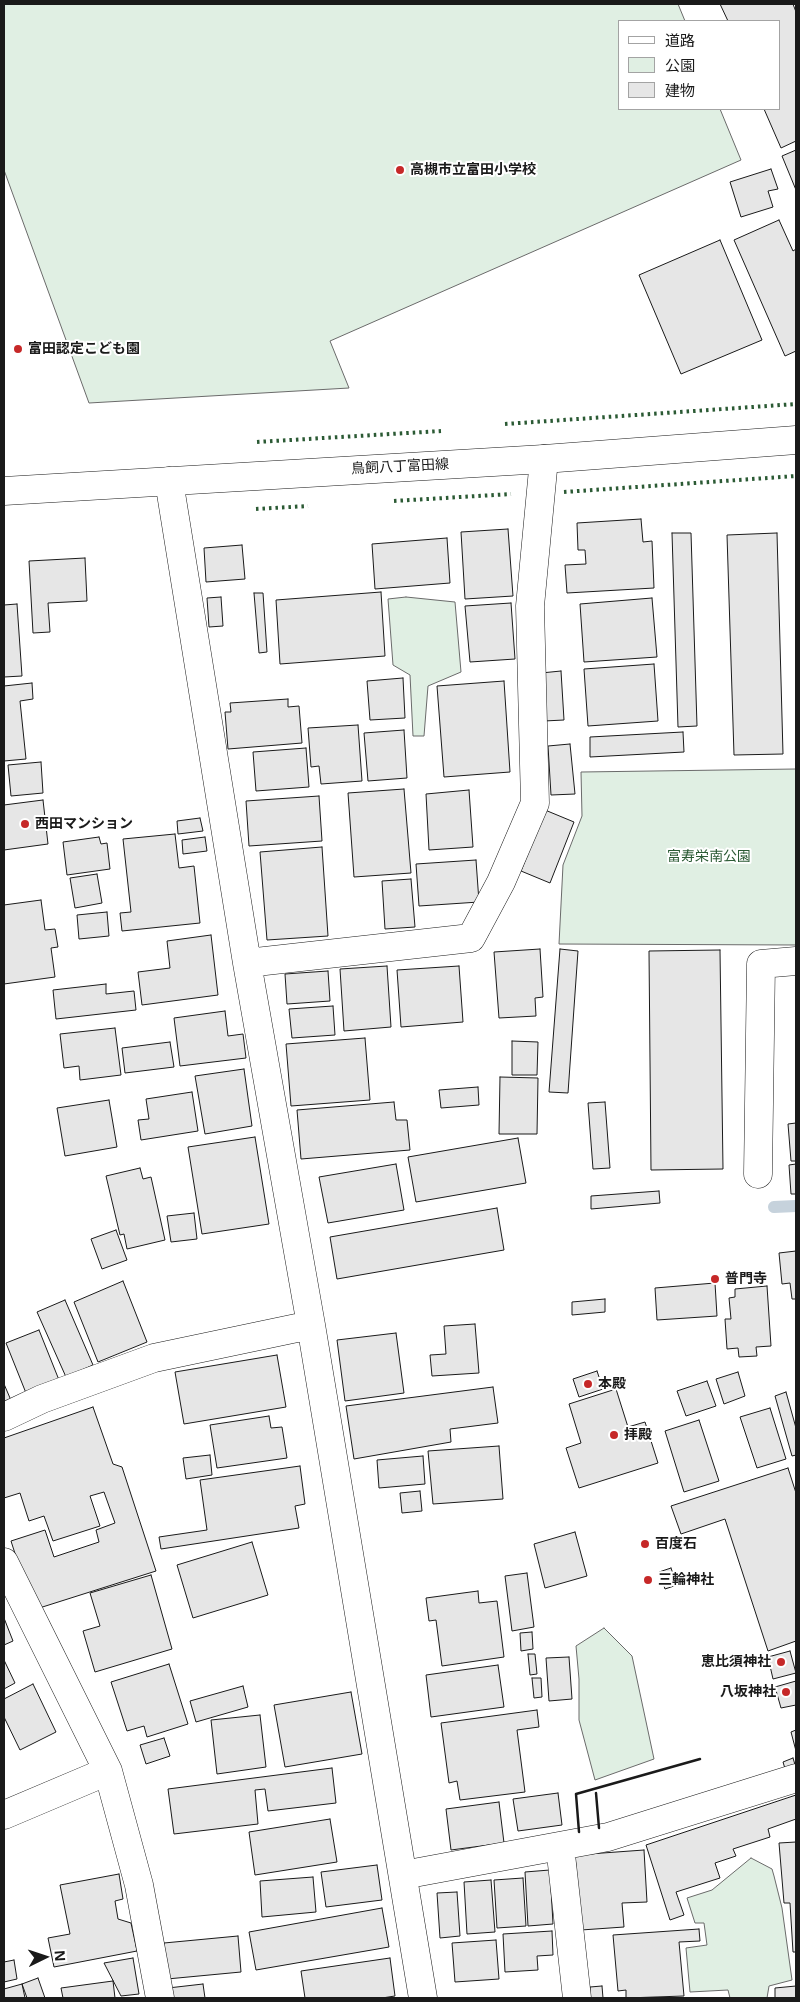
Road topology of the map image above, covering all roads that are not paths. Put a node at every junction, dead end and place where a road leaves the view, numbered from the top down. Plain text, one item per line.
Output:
1 (796, 440) edge
2 (544, 458) junction
3 (169, 481) junction
4 (4, 491) edge
5 (796, 961) edge
6 (247, 962) junction
7 (758, 1174) dead end
8 (311, 1325) junction
9 (4, 1417) edge
10 (4, 1562) edge
11 (108, 1771) junction
12 (796, 1778) edge
13 (4, 1815) edge
14 (560, 1846) junction
15 (403, 1875) junction
16 (160, 1998) edge
17 (423, 1998) edge
18 (577, 1998) edge

1 - 2 street, 鳥飼八丁富田線
2 - 3 street, 鳥飼八丁富田線
2 - 6 street
3 - 4 street, 鳥飼八丁富田線
3 - 6 street
5 - 7 street
6 - 8 street
8 - 9 street
8 - 15 street
10 - 11 street
11 - 13 street
11 - 16 street
12 - 14 street
14 - 15 street
14 - 18 street
15 - 17 street

